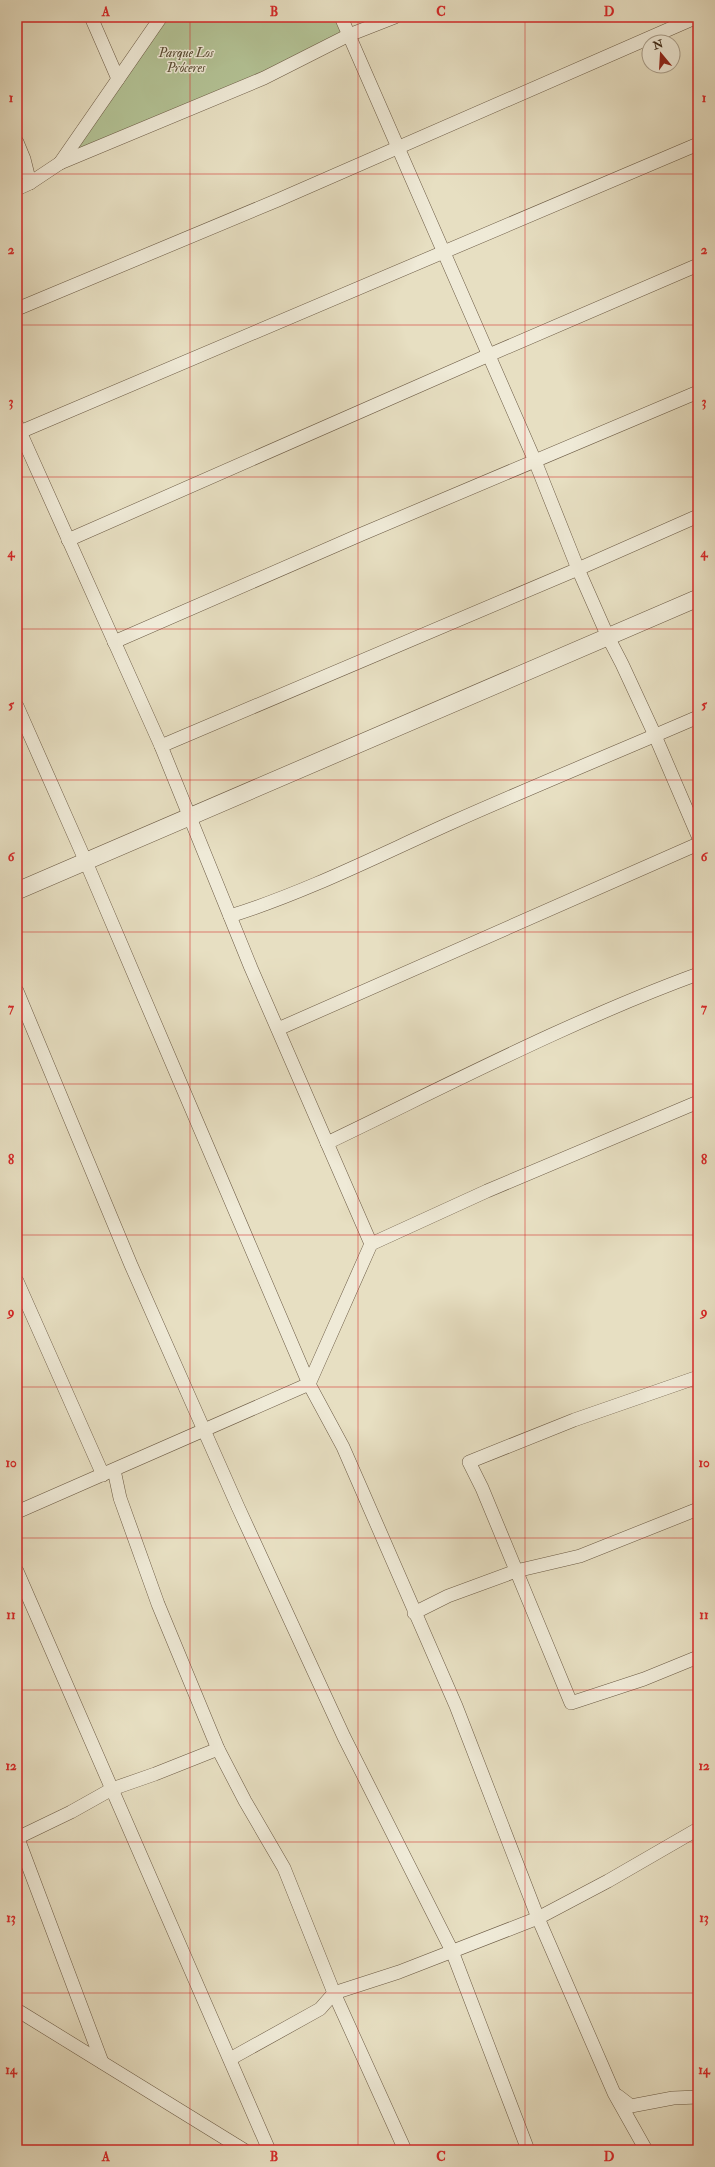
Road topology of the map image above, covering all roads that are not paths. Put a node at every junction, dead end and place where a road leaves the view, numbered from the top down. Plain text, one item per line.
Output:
1 (91, 17) edge
2 (161, 17) edge
3 (341, 17) edge
4 (395, 17) edge
5 (697, 17) edge
6 (349, 35) junction
7 (118, 79) junction
8 (17, 142) edge
9 (698, 144) edge
10 (398, 148) junction
11 (60, 163) junction
12 (30, 183) junction
13 (17, 189) edge
14 (444, 253) junction
15 (698, 265) edge
16 (17, 308) edge
17 (489, 354) junction
18 (698, 392) edge
19 (19, 428) edge
20 (535, 461) junction
21 (698, 516) edge
22 (68, 540) junction
23 (578, 569) junction
24 (698, 598) edge
25 (608, 637) junction
26 (114, 642) junction
27 (17, 706) edge
28 (698, 717) edge
29 (655, 736) junction
30 (161, 746) junction
31 (190, 817) junction
32 (698, 836) edge
33 (698, 844) edge
34 (86, 862) junction
35 (17, 891) edge
36 (230, 916) junction
37 (698, 974) edge
38 (17, 991) edge
39 (278, 1029) junction
40 (698, 1102) edge
41 (327, 1142) junction
42 (371, 1244) junction
43 (17, 1281) edge
44 (698, 1378) edge
45 (309, 1384) junction
46 (206, 1430) junction
47 (109, 1472) junction
48 (698, 1509) edge
49 (17, 1512) edge
50 (17, 1571) edge
51 (516, 1571) junction
52 (414, 1613) junction
53 (698, 1656) edge
54 (218, 1748) junction
55 (112, 1789) junction
56 (698, 1828) edge
57 (17, 1837) edge
58 (538, 1918) junction
59 (452, 1951) junction
60 (334, 1993) junction
61 (17, 2010) edge
62 (230, 2059) junction
63 (102, 2062) junction
64 (614, 2093) junction
65 (698, 2097) edge
66 (244, 2150) edge
67 (269, 2150) edge
68 (406, 2150) edge
69 (528, 2150) edge
70 (646, 2150) edge

1 - 7 street
2 - 7 street
3 - 6 street
4 - 6 street
5 - 10 street
6 - 10 street
6 - 11 street
7 - 11 street
8 - 12 street
9 - 14 street
10 - 14 street
10 - 16 street
11 - 12 street
12 - 13 street
14 - 17 street
14 - 19 street
15 - 17 street
17 - 20 street
17 - 22 street
18 - 20 street
19 - 22 street
20 - 23 street
20 - 26 street
21 - 23 street
22 - 26 street
23 - 25 street
23 - 30 street
24 - 25 street
25 - 29 street
25 - 31 street
26 - 30 street
27 - 34 street
28 - 29 street
29 - 32 street
29 - 36 street
30 - 31 street
31 - 34 street
31 - 36 street
33 - 39 street
34 - 35 street
34 - 45 street
36 - 39 street
37 - 41 street
38 - 46 street
39 - 41 street
40 - 42 street
41 - 42 street
42 - 45 street
43 - 47 street
44 - 51 street
45 - 46 street
45 - 52 street
46 - 47 street
46 - 59 street
47 - 49 street
47 - 54 street
48 - 51 street
50 - 55 street
51 - 52 street
51 - 53 street
52 - 58 street
54 - 55 street
54 - 60 street
55 - 57 street
55 - 62 street
56 - 58 street
57 - 63 street
58 - 59 street
58 - 64 street
59 - 60 street
59 - 69 street
60 - 62 street
60 - 68 street
61 - 63 street
62 - 67 street
63 - 66 street
64 - 65 street
64 - 70 street

